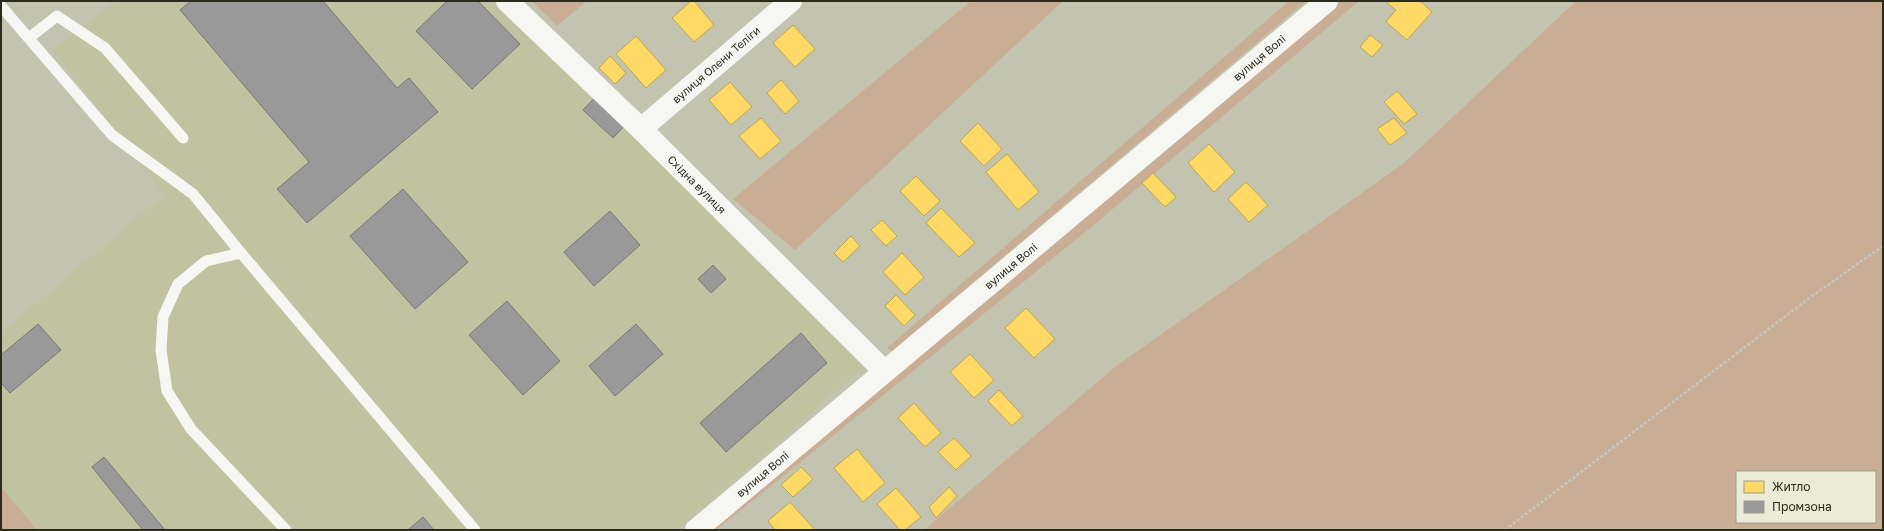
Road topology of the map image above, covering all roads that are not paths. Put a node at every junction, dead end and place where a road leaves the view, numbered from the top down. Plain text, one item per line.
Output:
1 (507, 1) edge
2 (791, 1) edge
3 (1326, 1) edge
4 (1, 6) edge
5 (29, 38) junction
6 (641, 129) junction
7 (183, 138) dead end
8 (241, 253) junction
9 (884, 371) junction
10 (286, 530) edge
11 (475, 530) edge
12 (696, 530) edge

1 - 6 street, Східна вулиця
2 - 6 street, вулиця Олени Теліги
3 - 9 street, вулиця Волі
4 - 5 lane
5 - 7 lane
5 - 8 lane
6 - 9 street, Східна вулиця
8 - 10 lane
8 - 11 lane
9 - 12 street, вулиця Волі

